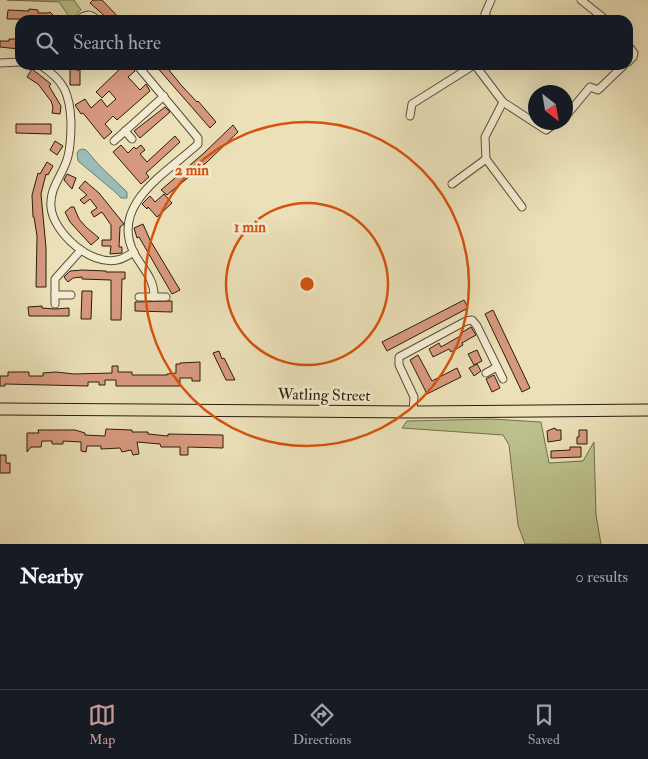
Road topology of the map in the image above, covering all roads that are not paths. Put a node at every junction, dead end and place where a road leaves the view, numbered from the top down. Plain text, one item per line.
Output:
1 (491, 0) edge
2 (581, 0) edge
3 (486, 15) edge
4 (600, 15) edge
5 (15, 62) edge
6 (0, 63) edge
7 (49, 70) edge
8 (141, 70) edge
9 (467, 70) edge
10 (479, 70) edge
11 (619, 70) edge
12 (164, 96) junction
13 (503, 102) junction
14 (573, 108) edge
15 (410, 116) dead end
16 (528, 118) edge
17 (124, 131) junction
18 (132, 139) dead end
19 (114, 141) dead end
20 (486, 159) junction
21 (452, 184) dead end
22 (522, 207) dead end
23 (81, 250) junction
24 (134, 252) junction
25 (55, 295) junction
26 (71, 295) dead end
27 (139, 297) dead end
28 (154, 297) junction
29 (166, 297) dead end
30 (55, 304) dead end
31 (497, 367) junction
32 (486, 373) dead end
33 (502, 379) dead end
34 (0, 410) edge
35 (648, 410) edge
36 (413, 412) junction

1 - 3 street
2 - 4 street
5 - 6 street
7 - 23 street
8 - 12 street
9 - 15 street
10 - 13 street
11 - 14 street
12 - 17 street
12 - 24 street
13 - 16 street
13 - 20 street
17 - 18 street
17 - 19 street
20 - 21 street
20 - 22 street
23 - 24 street
23 - 25 street
24 - 28 street
25 - 26 street
25 - 30 street
27 - 28 street
28 - 29 street
31 - 32 street
31 - 33 street
31 - 36 street
34 - 36 highway, Watling Street
35 - 36 highway, Watling Street

